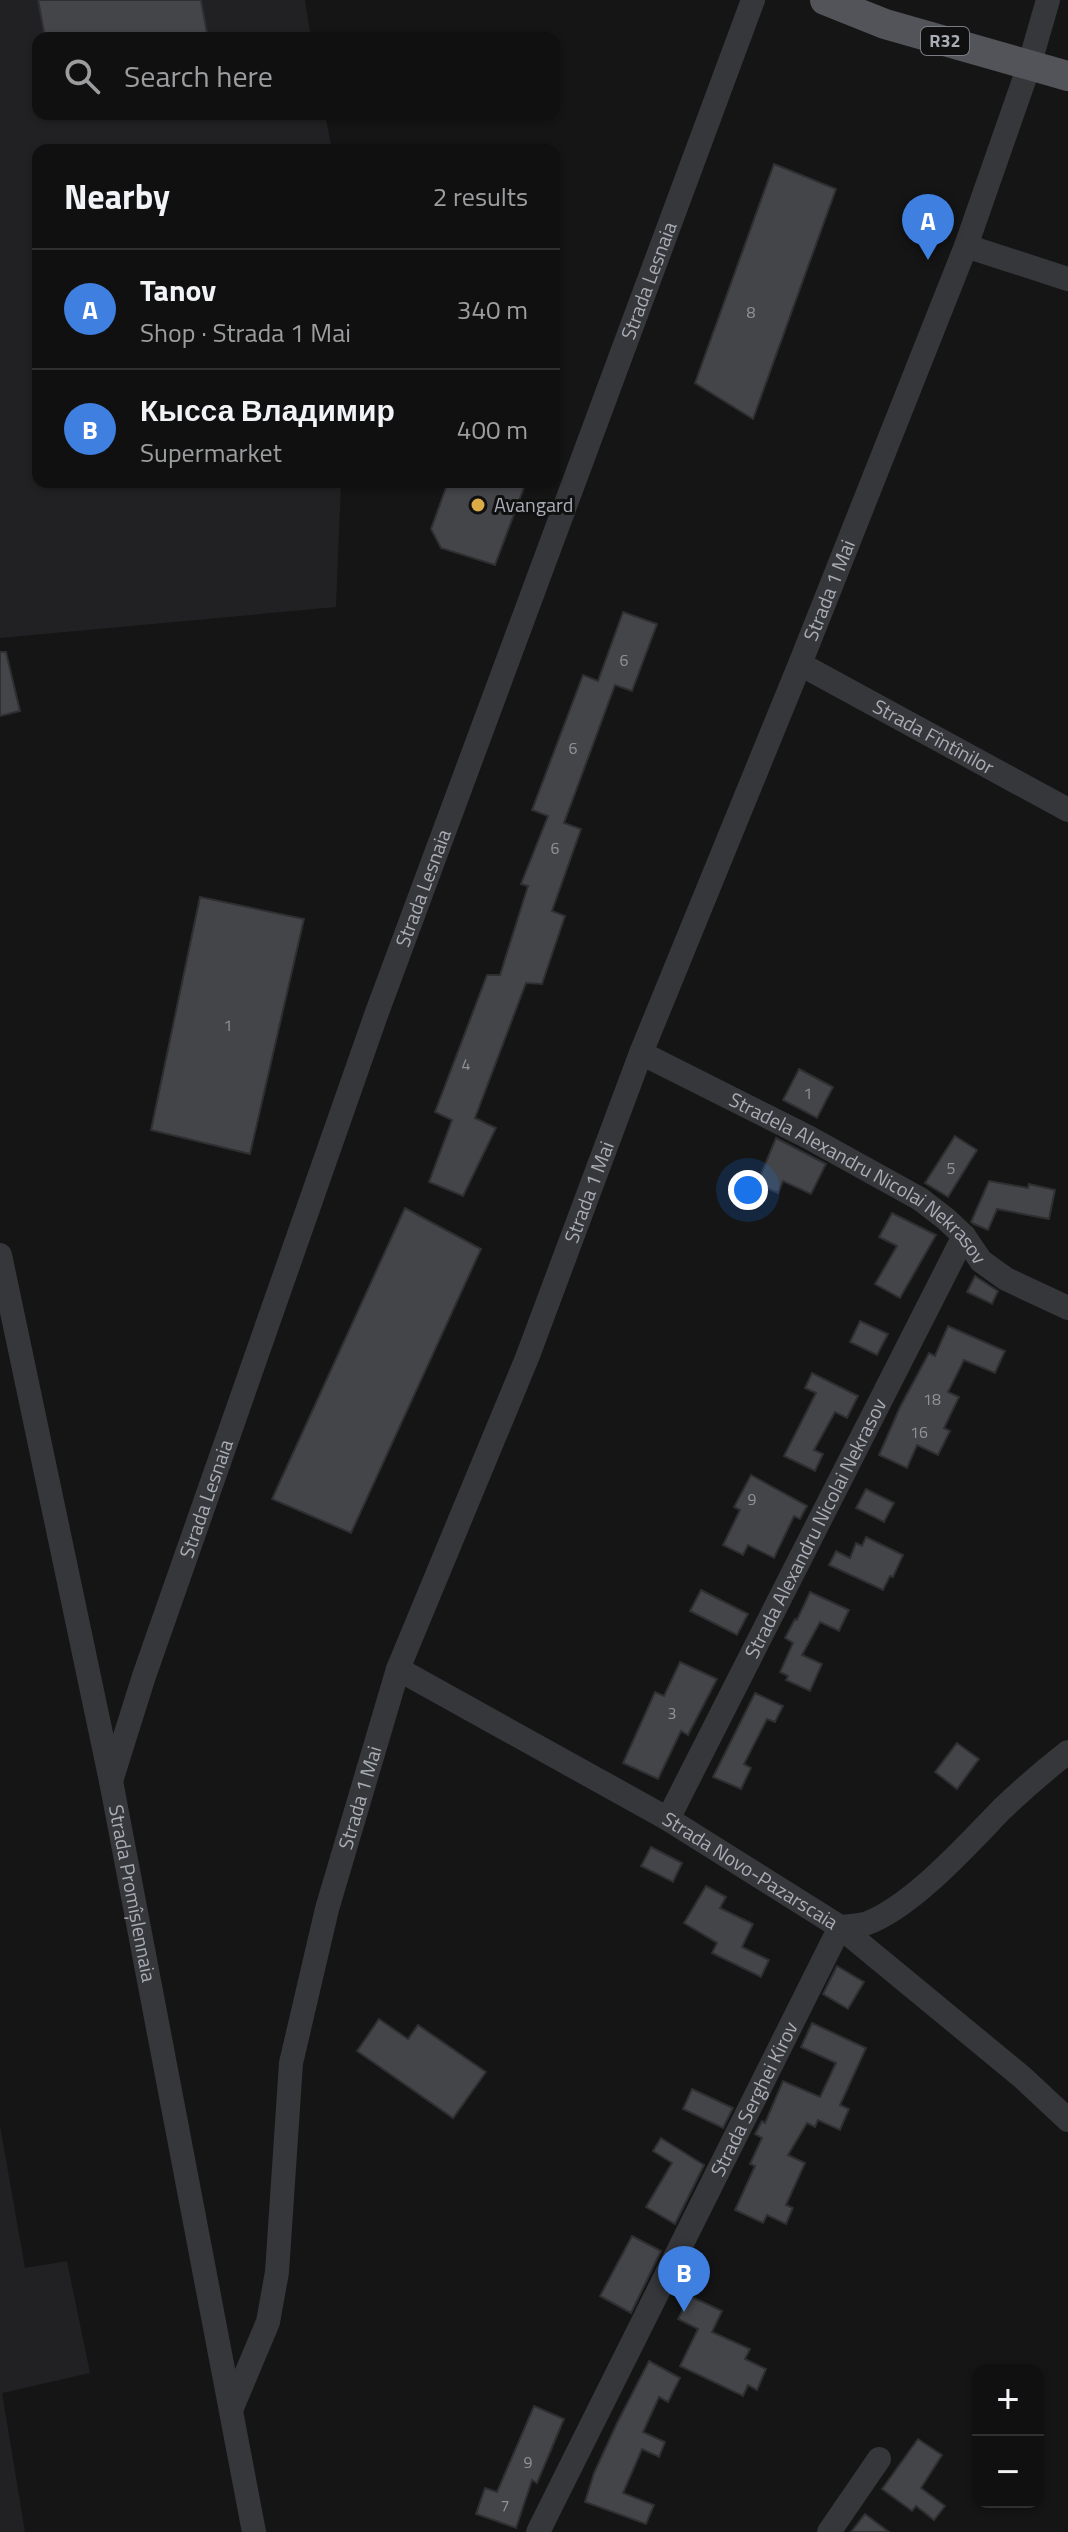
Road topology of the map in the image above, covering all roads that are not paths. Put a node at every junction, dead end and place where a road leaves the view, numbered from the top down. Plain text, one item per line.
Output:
1 (753, 0) edge
2 (825, 0) edge
3 (1048, 0) edge
4 (1029, 66) junction
5 (1068, 76) edge
6 (966, 246) junction
7 (1068, 279) edge
8 (800, 664) junction
9 (1068, 810) edge
10 (641, 1053) junction
11 (964, 1236) junction
12 (0, 1255) edge
13 (1068, 1308) edge
14 (398, 1669) junction
15 (1068, 1752) edge
16 (111, 1781) junction
17 (668, 1819) junction
18 (840, 1927) junction
19 (1068, 2120) edge
20 (231, 2410) junction
21 (879, 2459) dead end
22 (254, 2532) edge
23 (538, 2532) edge
24 (829, 2532) edge

1 - 16 street, Strada Lesnaia
2 - 4 main road, R32
3 - 4 street, Strada 1 Mai
4 - 5 main road, R32
4 - 6 street, Strada 1 Mai
6 - 7 street
6 - 8 street, Strada 1 Mai
8 - 9 street, Strada Fîntînilor
8 - 10 street, Strada 1 Mai
10 - 11 street, Stradela Alexandru Nicolai Nekrasov
10 - 14 street, Strada 1 Mai
11 - 13 street, Stradela Alexandru Nicolai Nekrasov
11 - 17 street, Strada Alexandru Nicolai Nekrasov
12 - 16 street, Strada Promîșlennaia
14 - 17 street, Strada Novo-Pazarscaia
14 - 20 street, Strada 1 Mai
15 - 18 street
16 - 20 street, Strada Promîșlennaia
17 - 18 street, Strada Novo-Pazarscaia
18 - 19 street, Strada Novo-Pazarscaia
18 - 23 street, Strada Serghei Kirov
20 - 22 street, Strada Promîșlennaia
21 - 24 street

